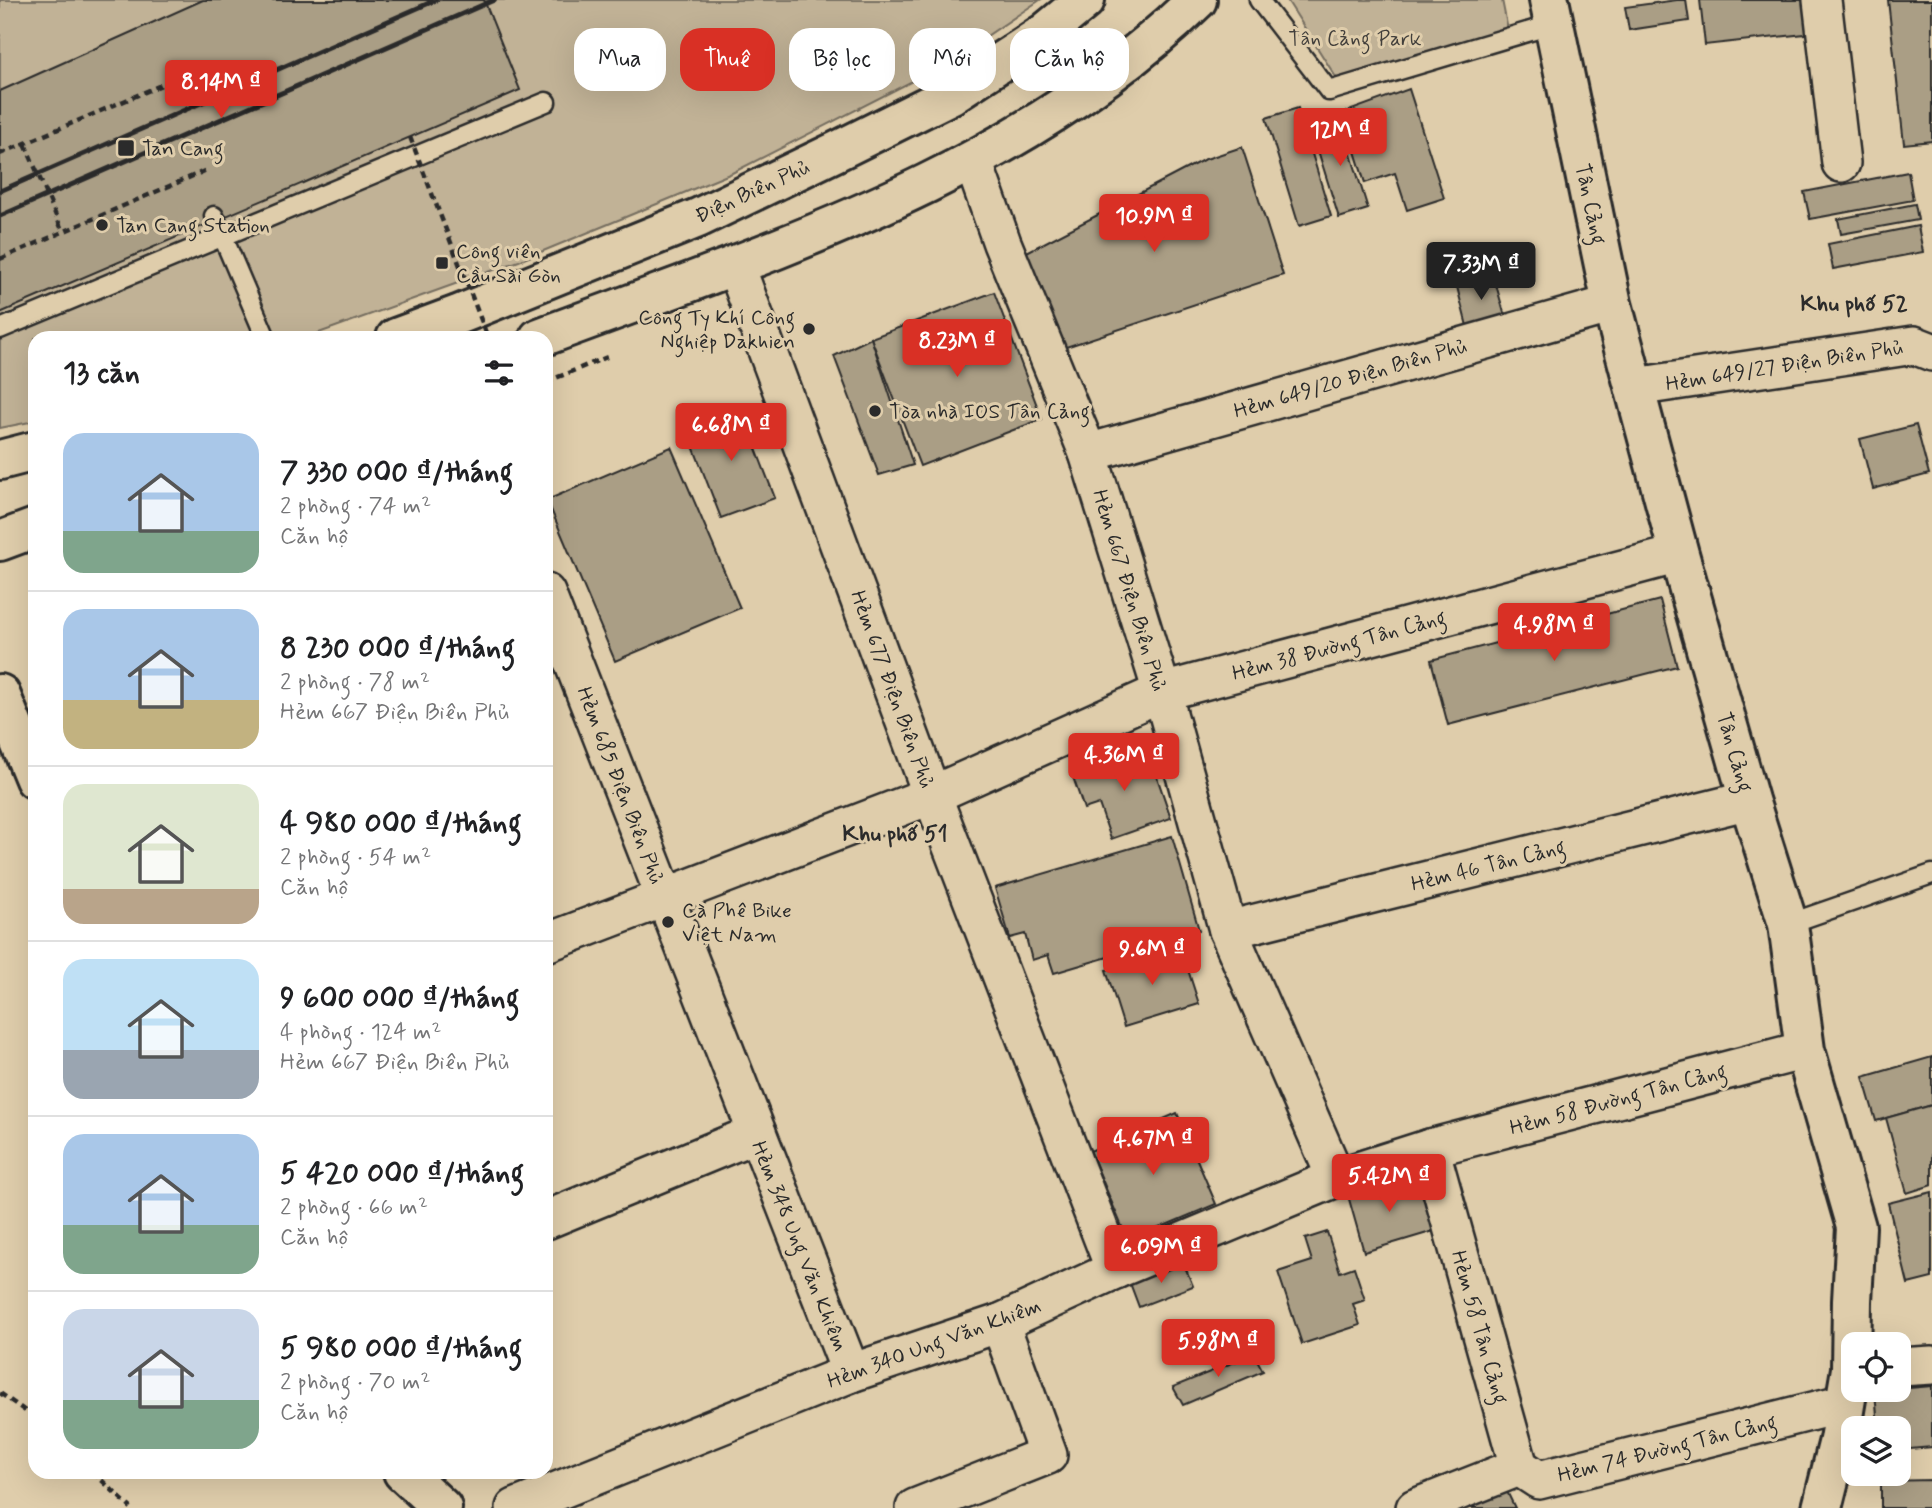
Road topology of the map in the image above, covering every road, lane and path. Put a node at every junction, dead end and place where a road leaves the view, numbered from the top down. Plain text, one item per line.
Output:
1 (1085, 0) edge
2 (1197, 0) edge
3 (1259, 0) edge
4 (1822, 0) edge
5 (1552, 12) edge
6 (180, 77) dead end
7 (546, 102) dead end
8 (410, 137) dead end
9 (24, 144) junction
10 (0, 154) edge
11 (973, 161) junction
12 (1841, 163) dead end
13 (209, 169) dead end
14 (214, 216) dead end
15 (63, 232) junction
16 (222, 236) junction
17 (0, 259) edge
18 (735, 264) junction
19 (1612, 304) junction
20 (0, 329) edge
21 (263, 331) edge
22 (415, 331) edge
23 (485, 331) edge
24 (553, 333) edge
25 (1932, 352) edge
26 (1635, 387) junction
27 (28, 453) edge
28 (1087, 453) junction
29 (0, 460) edge
30 (28, 531) edge
31 (0, 541) edge
32 (1679, 554) junction
33 (553, 611) edge
34 (1162, 692) junction
35 (3, 709) edge
36 (28, 764) edge
37 (932, 795) junction
38 (1749, 800) junction
39 (1932, 874) edge
40 (666, 898) junction
41 (1788, 924) junction
42 (1228, 930) junction
43 (553, 940) edge
44 (1805, 1050) junction
45 (757, 1133) junction
46 (1430, 1147) junction
47 (1336, 1178) junction
48 (553, 1217) edge
49 (1115, 1270) junction
50 (1000, 1323) junction
51 (1852, 1332) edge
52 (1932, 1365) edge
53 (1911, 1366) edge
54 (850, 1373) junction
55 (1841, 1384) edge
56 (0, 1393) edge
57 (1846, 1402) edge
58 (28, 1413) edge
59 (100, 1479) edge
60 (411, 1479) edge
61 (1535, 1485) edge
62 (131, 1508) edge
63 (442, 1508) edge
64 (515, 1508) edge
65 (915, 1508) edge
66 (1415, 1508) edge
67 (1822, 1508) edge

1 - 22 main road, Điện Biên Phủ
2 - 11 main road
3 - 5 lane
4 - 12 street
5 - 19 main road, Tân Cảng
6 - 9 path
7 - 16 lane
8 - 23 path, bridge
9 - 10 path
9 - 15 path
11 - 18 main road
11 - 28 street, Hẻm 667 Điện Biên Phủ
13 - 15 path
14 - 16 lane
15 - 17 path
16 - 20 lane
16 - 21 lane
18 - 24 main road
18 - 37 street, Hẻm 677 Điện Biên Phủ
19 - 26 main road, Tân Cảng
19 - 28 street, Hẻm 649/20 Điện Biên Phủ
25 - 26 street, Hẻm 649/27 Điện Biên Phủ
26 - 32 main road, Tân Cảng
27 - 29 main road
28 - 34 street, Hẻm 667 Điện Biên Phủ
30 - 31 main road
32 - 34 street, Hẻm 38 Đường Tân Cảng
32 - 38 main road, Tân Cảng
33 - 40 street, Hẻm 685 Điện Biên Phủ
34 - 37 street, Hẻm 38 Đường Tân Cảng
34 - 42 street, Hẻm 667 Điện Biên Phủ
35 - 36 main road
37 - 40 street, Hẻm 38 Đường Tân Cảng
37 - 49 street, Hẻm 677 Điện Biên Phủ
38 - 41 main road, Tân Cảng
38 - 42 street, Hẻm 46 Tân Cảng
39 - 41 lane
40 - 43 street, Hẻm 38 Đường Tân Cảng
40 - 45 street, Hẻm 685 Điện Biên Phủ
41 - 44 main road, Tân Cảng
42 - 47 street, Hẻm 667 Điện Biên Phủ
44 - 46 street, Hẻm 58 Đường Tân Cảng
44 - 51 main road, Tân Cảng
45 - 48 street, Hẻm 348 Ung Văn Khiêm
45 - 54 street, Hẻm 348 Ung Văn Khiêm
46 - 47 street, Hẻm 340 Ung Văn Khiêm
46 - 61 street, Hẻm 58 Tân Cảng
47 - 49 street, Hẻm 340 Ung Văn Khiêm
49 - 50 street, Hẻm 340 Ung Văn Khiêm
50 - 54 street, Hẻm 340 Ung Văn Khiêm
50 - 65 street
52 - 53 street
54 - 64 street, Hẻm 340 Ung Văn Khiêm
55 - 61 street, Hẻm 74 Đường Tân Cảng
56 - 58 path
57 - 67 main road, Tân Cảng
59 - 62 path
60 - 63 main road
61 - 66 street, Hẻm 74 Đường Tân Cảng

